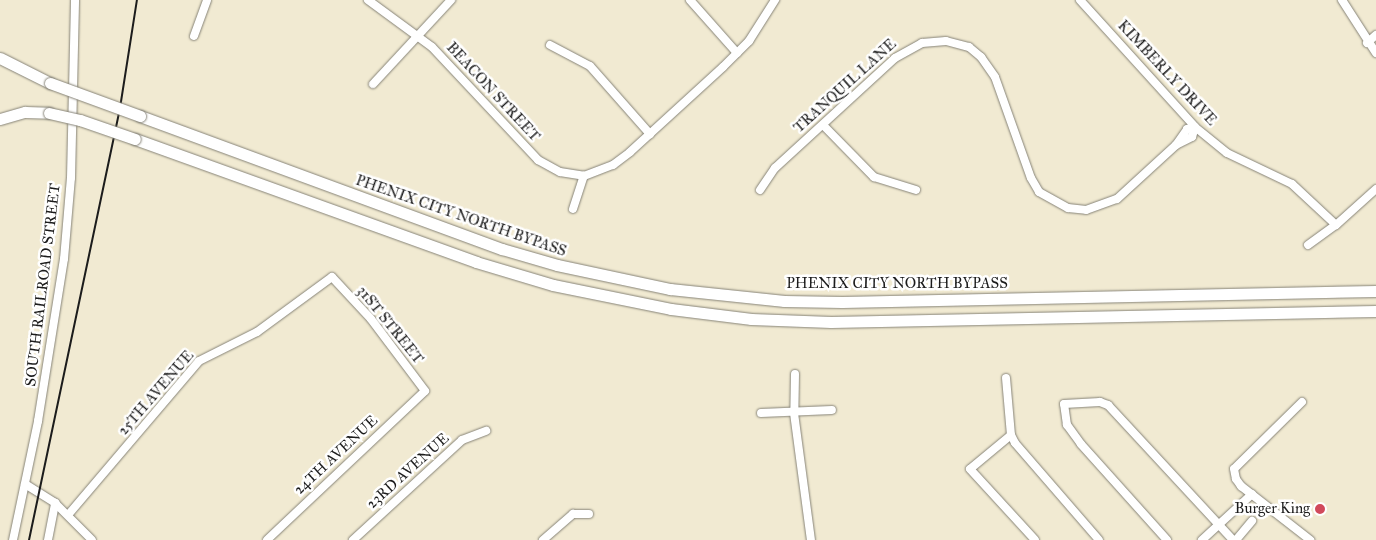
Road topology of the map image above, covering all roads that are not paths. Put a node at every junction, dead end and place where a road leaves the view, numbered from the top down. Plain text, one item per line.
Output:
1 (75, 0) edge
2 (207, 0) edge
3 (368, 0) edge
4 (451, 0) edge
5 (690, 0) edge
6 (775, 0) edge
7 (1080, 0) edge
8 (1342, 0) edge
9 (416, 34) junction
10 (1376, 35) edge
11 (194, 36) dead end
12 (1367, 43) junction
13 (550, 45) dead end
14 (737, 53) junction
15 (1376, 53) edge
16 (0, 58) edge
17 (373, 84) dead end
18 (0, 119) edge
19 (823, 125) junction
20 (1195, 127) junction
21 (650, 134) junction
22 (584, 176) junction
23 (1376, 189) edge
24 (760, 190) dead end
25 (916, 190) dead end
26 (573, 210) dead end
27 (1336, 225) junction
28 (1308, 245) dead end
29 (332, 277) joint
30 (1376, 285) edge
31 (1349, 291) junction
32 (1376, 291) edge
33 (1376, 311) edge
34 (795, 374) dead end
35 (1006, 378) dead end
36 (425, 391) joint
37 (1302, 402) dead end
38 (832, 410) dead end
39 (794, 413) junction
40 (761, 414) dead end
41 (486, 431) dead end
42 (1011, 435) junction
43 (25, 484) junction
44 (1252, 494) junction
45 (55, 503) junction
46 (589, 514) dead end
47 (68, 515) junction
48 (1252, 520) dead end
49 (1219, 527) junction
50 (13, 540) edge
51 (48, 540) edge
52 (92, 540) edge
53 (267, 540) edge
54 (353, 540) edge
55 (543, 540) edge
56 (811, 540) edge
57 (1034, 540) edge
58 (1099, 540) edge
59 (1167, 540) edge
60 (1202, 540) edge
61 (1235, 540) edge
62 (1310, 540) edge

1 - 43 street, SOUTH RAILROAD STREET
2 - 11 street
3 - 9 street, BEACON STREET
4 - 9 street
5 - 14 street
6 - 14 street
7 - 20 street, KIMBERLY DRIVE
8 - 12 street
9 - 17 street
9 - 22 street, BEACON STREET
10 - 12 street
12 - 15 street
13 - 21 street
14 - 21 street
16 - 31 highway, PHENIX CITY NORTH BYPASS, bridge
18 - 33 highway, bridge
19 - 20 street, TRANQUIL LANE
19 - 24 street, TRANQUIL LANE
19 - 25 street
20 - 27 street, KIMBERLY DRIVE
21 - 22 street
22 - 26 street
23 - 27 street
27 - 28 street
29 - 36 street, 31ST STREET
29 - 47 street, 25TH AVENUE
30 - 31 highway
31 - 32 highway, PHENIX CITY NORTH BYPASS
34 - 39 street
35 - 42 street
36 - 53 street, 24TH AVENUE
37 - 44 street
38 - 39 street
39 - 40 street
39 - 56 street
41 - 54 street, 23RD AVENUE
42 - 57 street
42 - 58 street
43 - 45 street
43 - 50 street, SOUTH RAILROAD STREET
44 - 49 street
44 - 62 street
45 - 47 street
45 - 51 street
46 - 55 street
47 - 52 street
48 - 61 street
49 - 59 street
49 - 60 street
49 - 61 street

